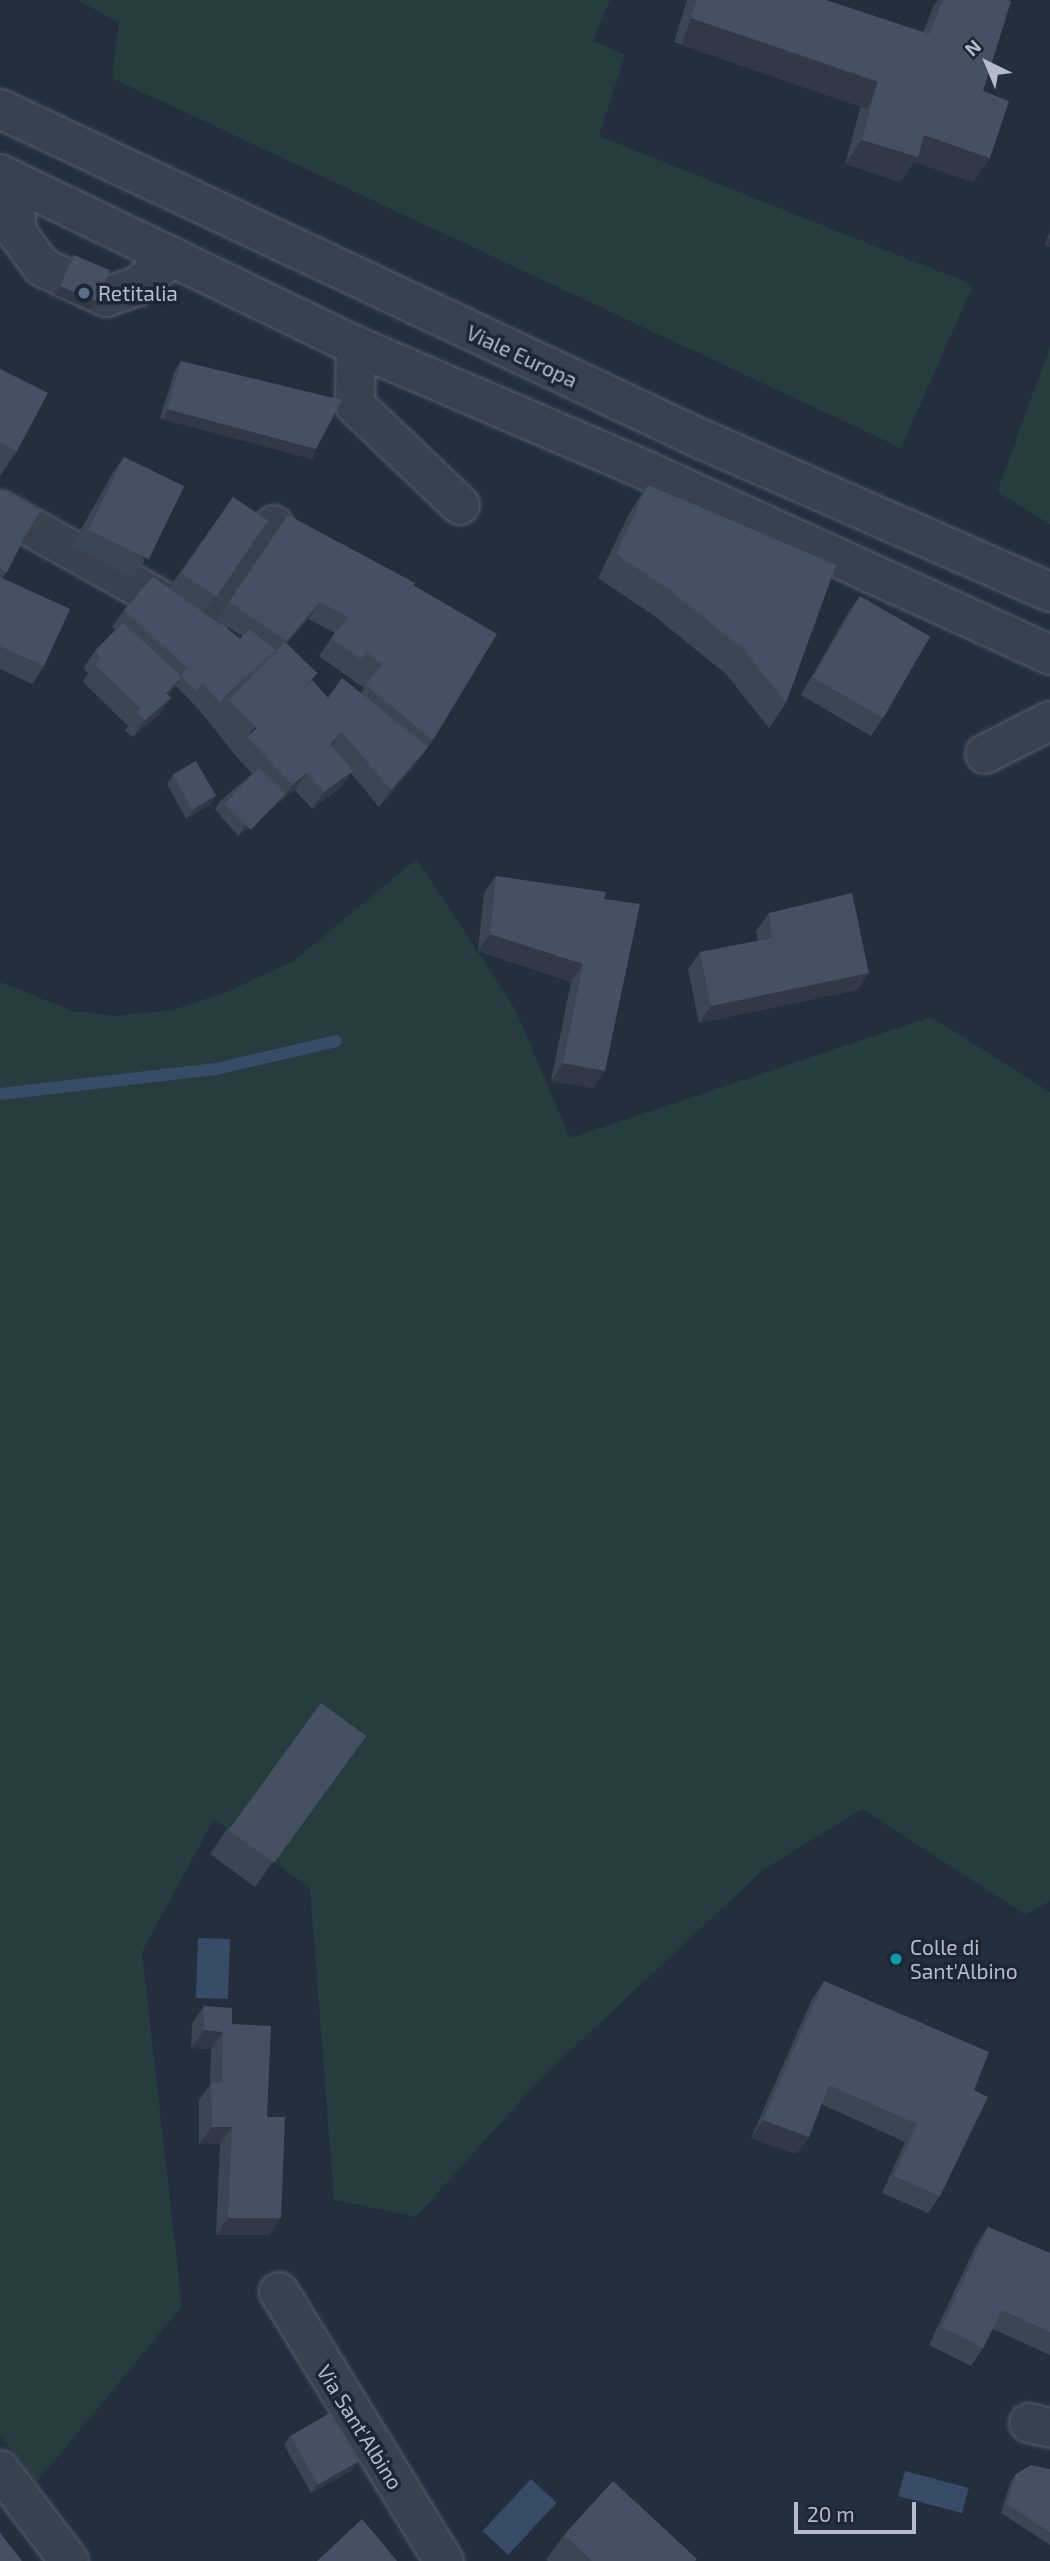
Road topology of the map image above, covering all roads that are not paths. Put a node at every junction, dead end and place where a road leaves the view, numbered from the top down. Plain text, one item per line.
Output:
1 (0, 109) edge
2 (7, 177) edge
3 (172, 257) junction
4 (356, 346) junction
5 (460, 505) dead end
6 (0, 510) edge
7 (274, 525) dead end
8 (1050, 592) edge
9 (1050, 655) edge
10 (1050, 721) edge
11 (985, 754) dead end
12 (279, 2292) dead end
13 (0, 2470) edge
14 (69, 2561) edge
15 (444, 2561) edge

1 - 8 street, Viale Europa
2 - 3 street
2 - 3 street
3 - 4 street
4 - 5 street
4 - 9 street
6 - 7 street
10 - 11 street
12 - 15 street, Via Sant'Albino
13 - 14 street

